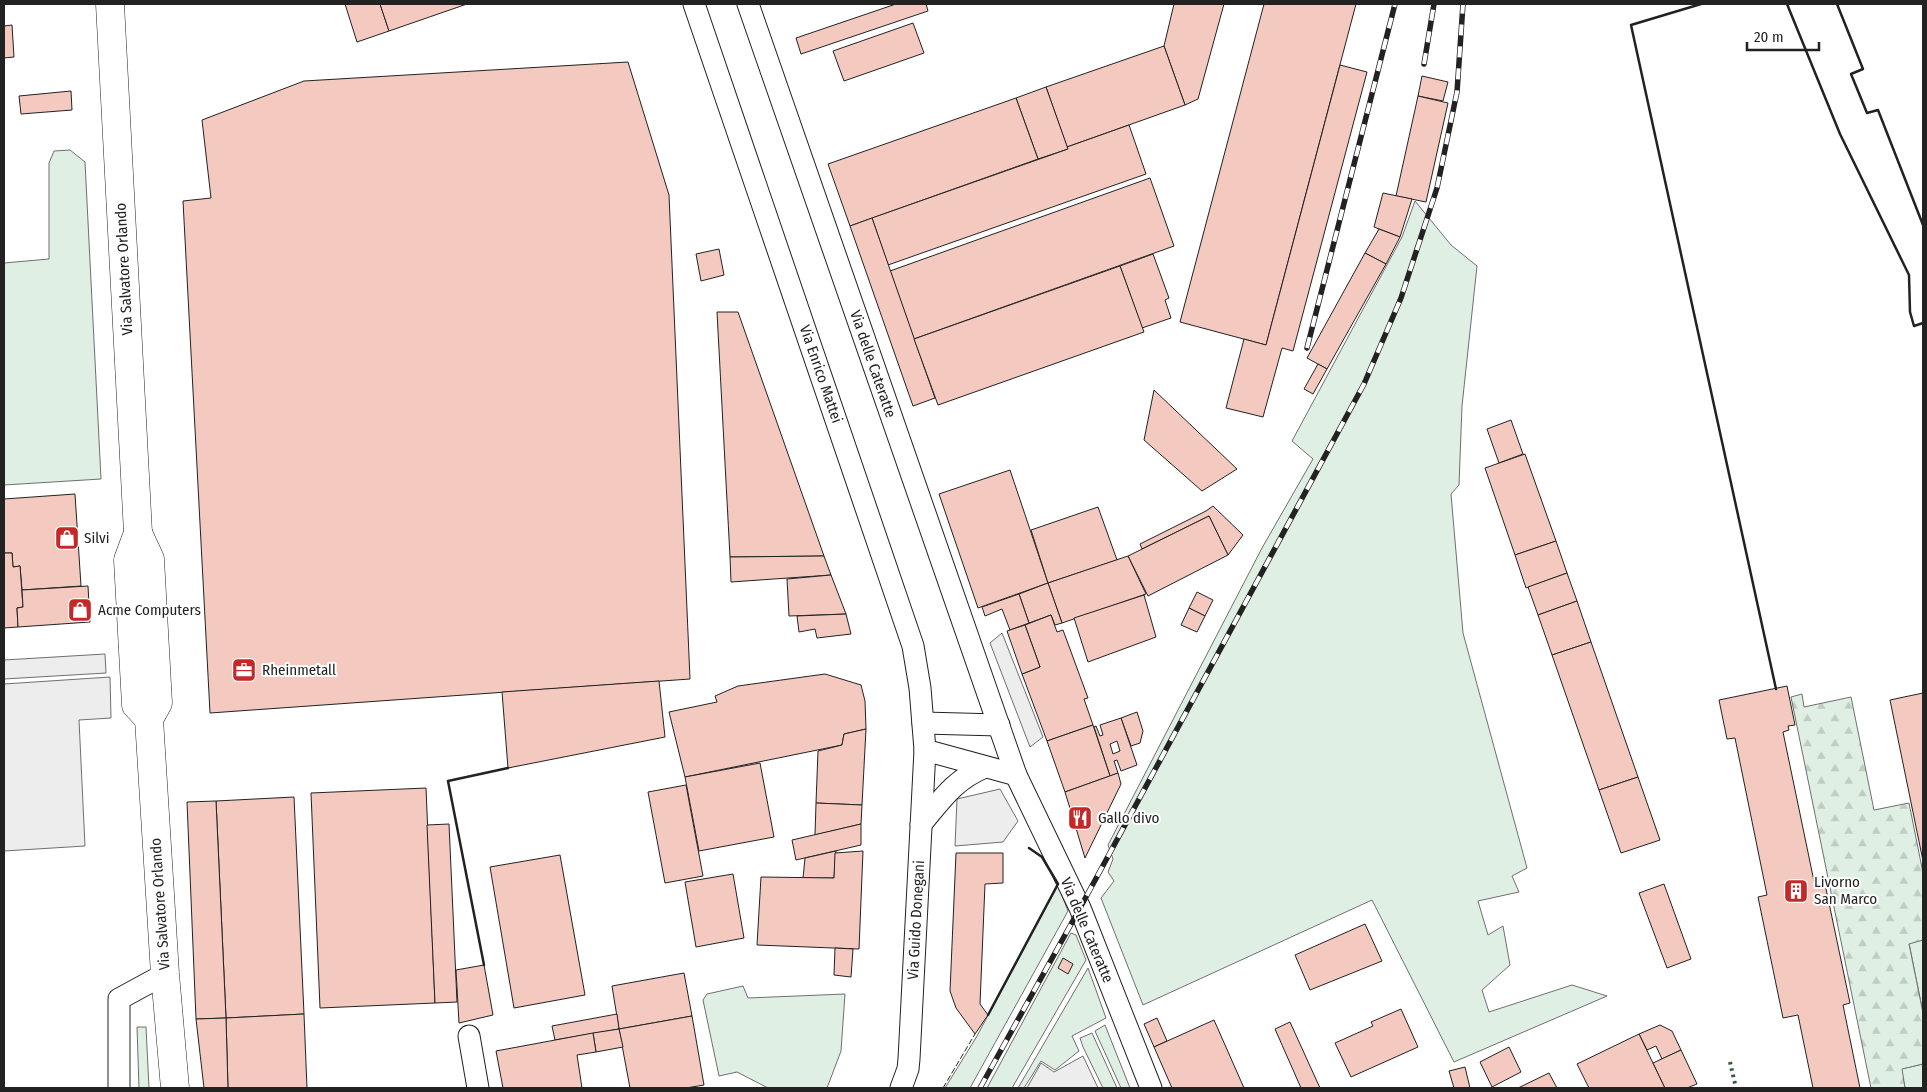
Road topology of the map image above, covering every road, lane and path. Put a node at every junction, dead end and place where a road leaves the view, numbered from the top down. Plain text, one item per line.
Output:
1 (110, 4) edge
2 (694, 4) edge
3 (748, 4) edge
4 (923, 723) junction
5 (999, 725) junction
6 (925, 750) junction
7 (985, 767) junction
8 (1016, 775) junction
9 (921, 824) junction
10 (165, 974) junction
11 (469, 1036) dead end
12 (119, 1088) edge
13 (175, 1088) edge
14 (478, 1088) edge
15 (901, 1088) edge
16 (1152, 1088) edge

1 - 10 main road, Via Salvatore Orlando
2 - 4 street, Via Enrico Mattei
3 - 5 street, Via delle Cateratte
4 - 5 street
4 - 6 street, Via Enrico Mattei
5 - 8 street, Via delle Cateratte
6 - 7 street
6 - 9 street, Via Guido Donegani
7 - 8 street
7 - 9 street
8 - 16 street, Via delle Cateratte
9 - 15 street, Via Guido Donegani
10 - 12 street
10 - 13 main road, Via Salvatore Orlando
11 - 14 street

